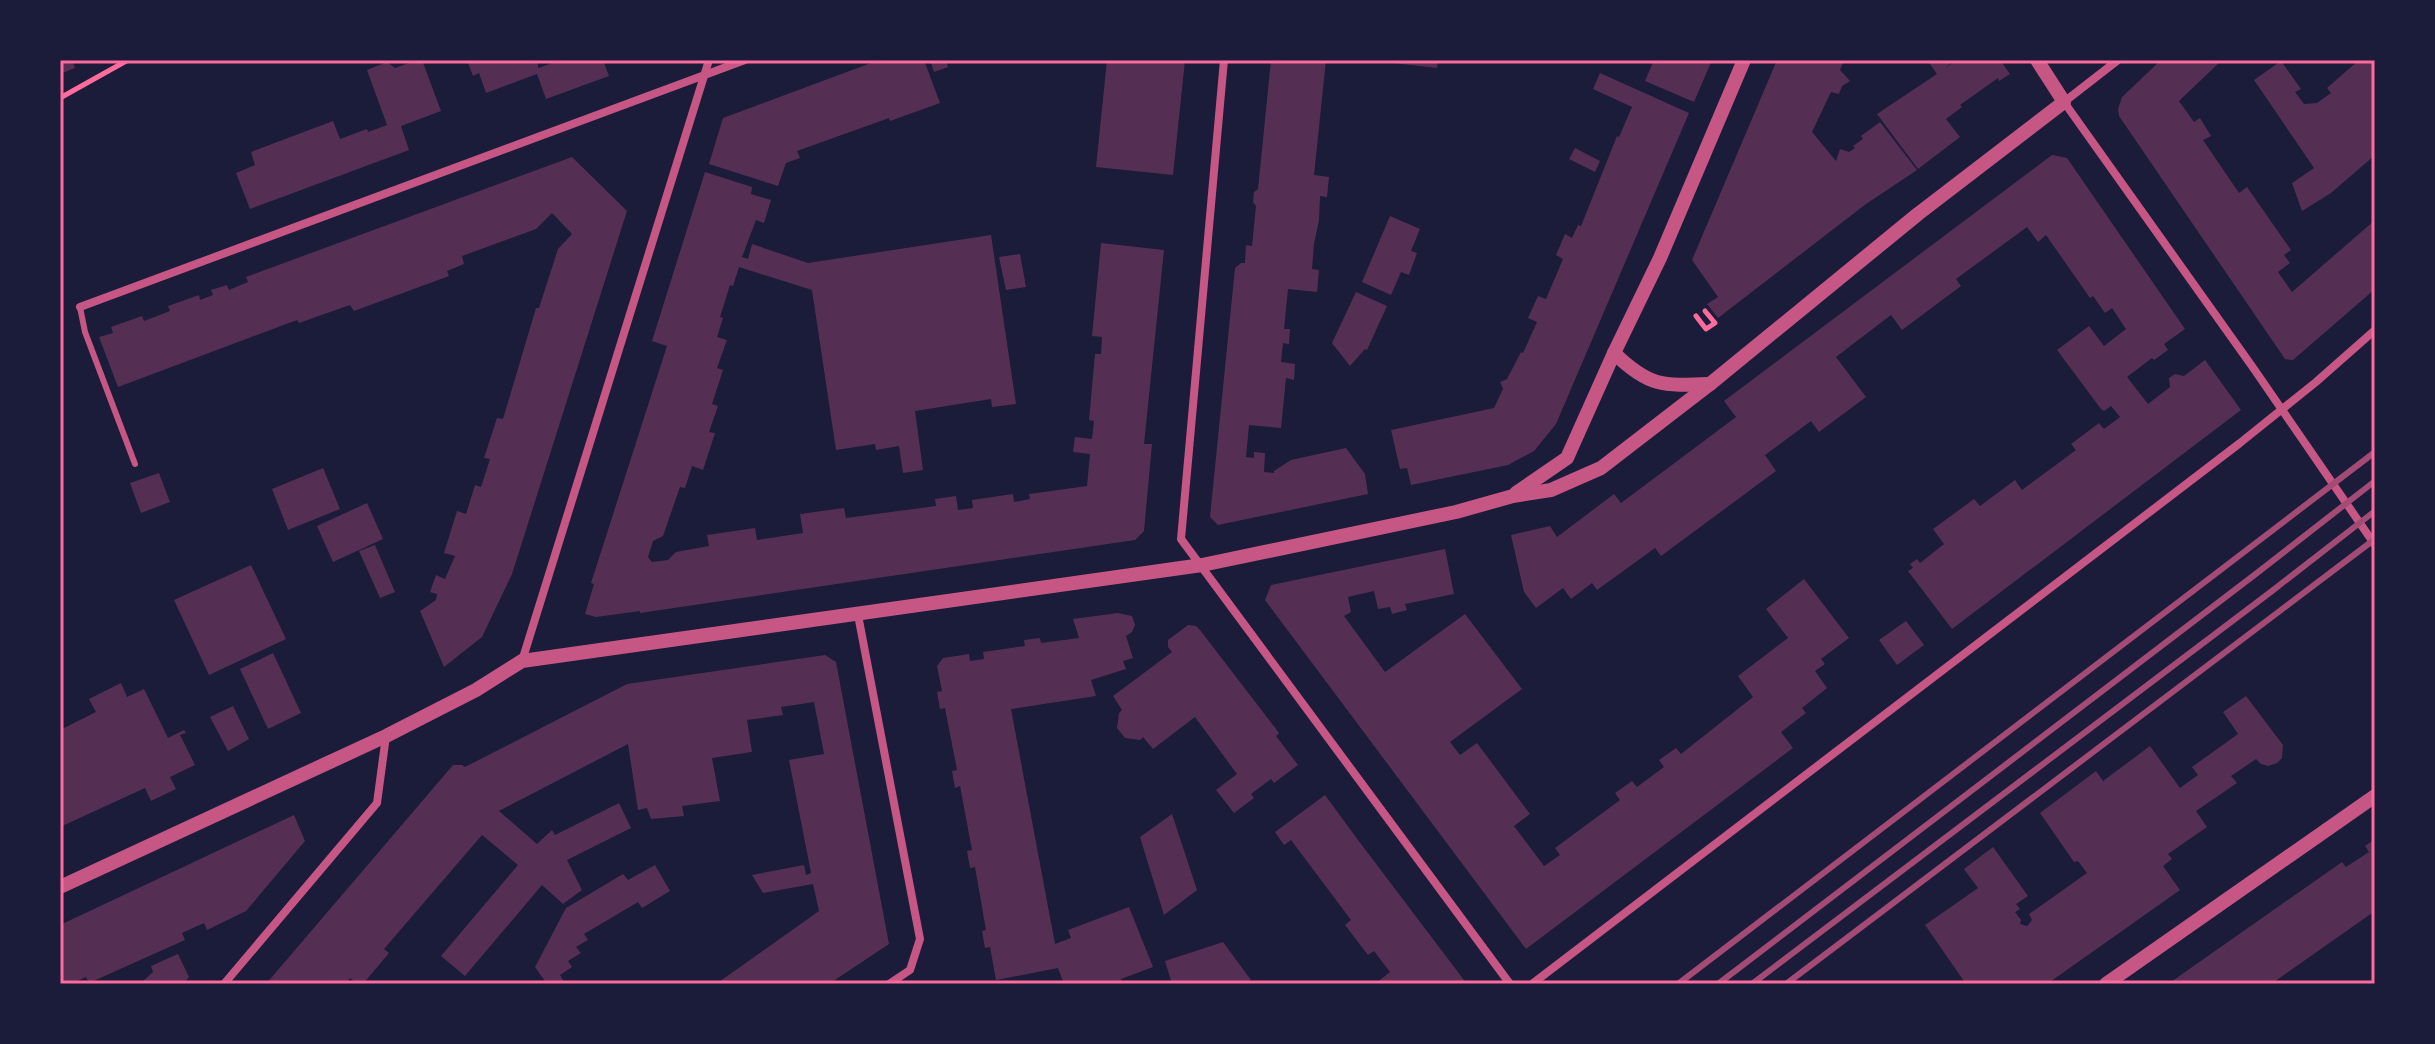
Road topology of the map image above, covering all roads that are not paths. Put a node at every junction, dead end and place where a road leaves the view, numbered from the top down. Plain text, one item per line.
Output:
1 (709, 60) edge
2 (745, 60) edge
3 (1224, 60) edge
4 (1744, 60) edge
5 (2037, 60) edge
6 (2118, 60) edge
7 (2109, 64) edge
8 (704, 75) junction
9 (2064, 102) junction
10 (80, 307) joint
11 (2375, 330) edge
12 (1614, 353) junction
13 (1710, 384) junction
14 (2282, 411) junction
15 (135, 464) dead end
16 (1513, 496) junction
17 (2375, 545) edge
18 (1202, 565) junction
19 (858, 615) junction
20 (522, 661) junction
21 (386, 736) junction
22 (2375, 796) edge
23 (60, 887) edge
24 (224, 984) edge
25 (889, 984) edge
26 (1510, 984) edge
27 (1532, 984) edge
28 (2106, 984) edge

1 - 8 street
2 - 8 street
3 - 18 street
4 - 12 street
5 - 9 street
6 - 7 street
7 - 9 street
8 - 10 street
8 - 20 street
9 - 13 street
9 - 14 street
10 - 15 lane
11 - 14 street
12 - 13 street
12 - 16 street
13 - 16 street
14 - 17 street
14 - 27 street
16 - 18 street
18 - 19 street
18 - 26 street
19 - 20 street
19 - 25 street
20 - 21 street
21 - 23 street
21 - 24 street
22 - 28 street

